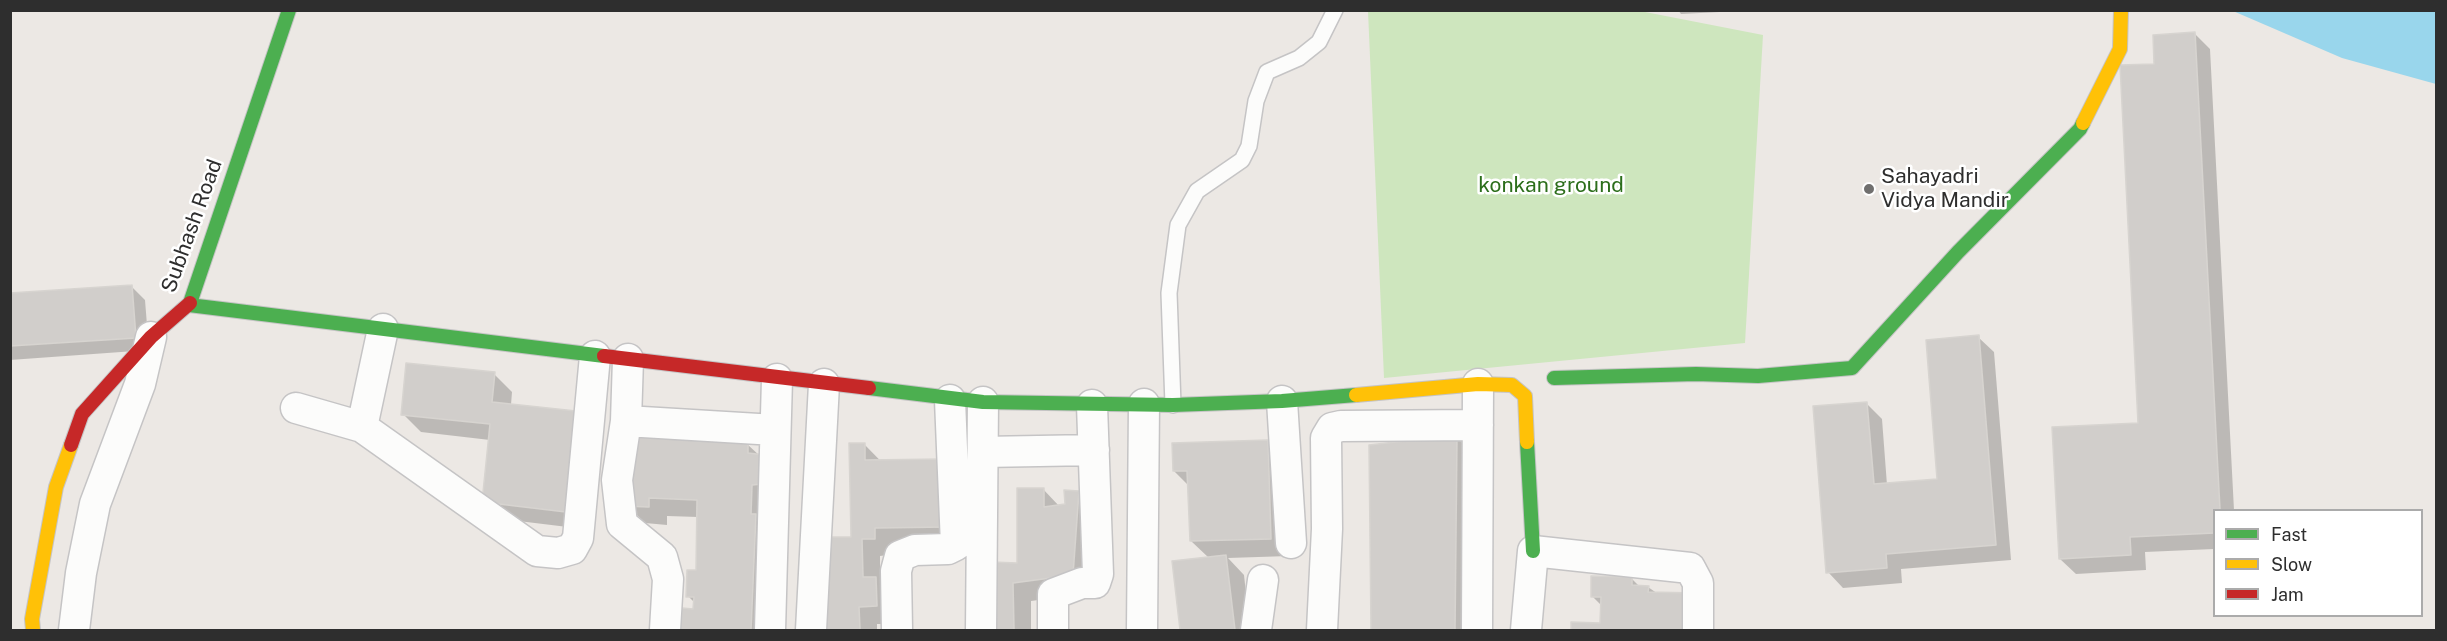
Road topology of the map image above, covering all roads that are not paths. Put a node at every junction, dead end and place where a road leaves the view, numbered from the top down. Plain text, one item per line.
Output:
1 (289, 10) edge
2 (1335, 10) edge
3 (2121, 10) edge
4 (189, 305) junction
5 (383, 329) junction
6 (151, 337) junction
7 (595, 356) junction
8 (628, 359) junction
9 (1554, 378) dead end
10 (777, 379) junction
11 (824, 384) junction
12 (1478, 384) junction
13 (950, 400) junction
14 (1282, 401) junction
15 (983, 402) junction
16 (1092, 405) junction
17 (1158, 405) junction
18 (296, 408) dead end
19 (626, 421) junction
20 (1478, 425) junction
21 (362, 427) junction
22 (775, 430) junction
23 (1094, 450) junction
24 (983, 452) junction
25 (1291, 543) dead end
26 (1533, 551) junction
27 (1263, 580) dead end
28 (33, 630) edge
29 (74, 630) edge
30 (665, 630) edge
31 (771, 630) edge
32 (811, 630) edge
33 (897, 630) edge
34 (981, 630) edge
35 (1053, 630) edge
36 (1142, 630) edge
37 (1256, 630) edge
38 (1322, 630) edge
39 (1477, 630) edge
40 (1526, 630) edge
41 (1698, 630) edge

1 - 4 street, Subhash Road
2 - 17 lane
3 - 9 street
4 - 5 street
4 - 6 street, Subhash Road
5 - 7 street
5 - 21 street
6 - 28 street, Subhash Road
6 - 29 street
7 - 8 street
7 - 21 street
8 - 10 street
8 - 19 street
10 - 11 street
10 - 22 street
11 - 13 street
11 - 32 street
12 - 14 street
12 - 20 street
12 - 26 street
13 - 15 street
13 - 33 street
14 - 17 street
14 - 25 street
15 - 16 street
15 - 24 street
16 - 17 street
16 - 23 street
17 - 36 street
18 - 21 street
19 - 22 street
19 - 30 street
20 - 38 street
20 - 39 street
22 - 31 street
23 - 24 street
23 - 35 street
24 - 34 street
26 - 40 street
26 - 41 street
27 - 37 street

